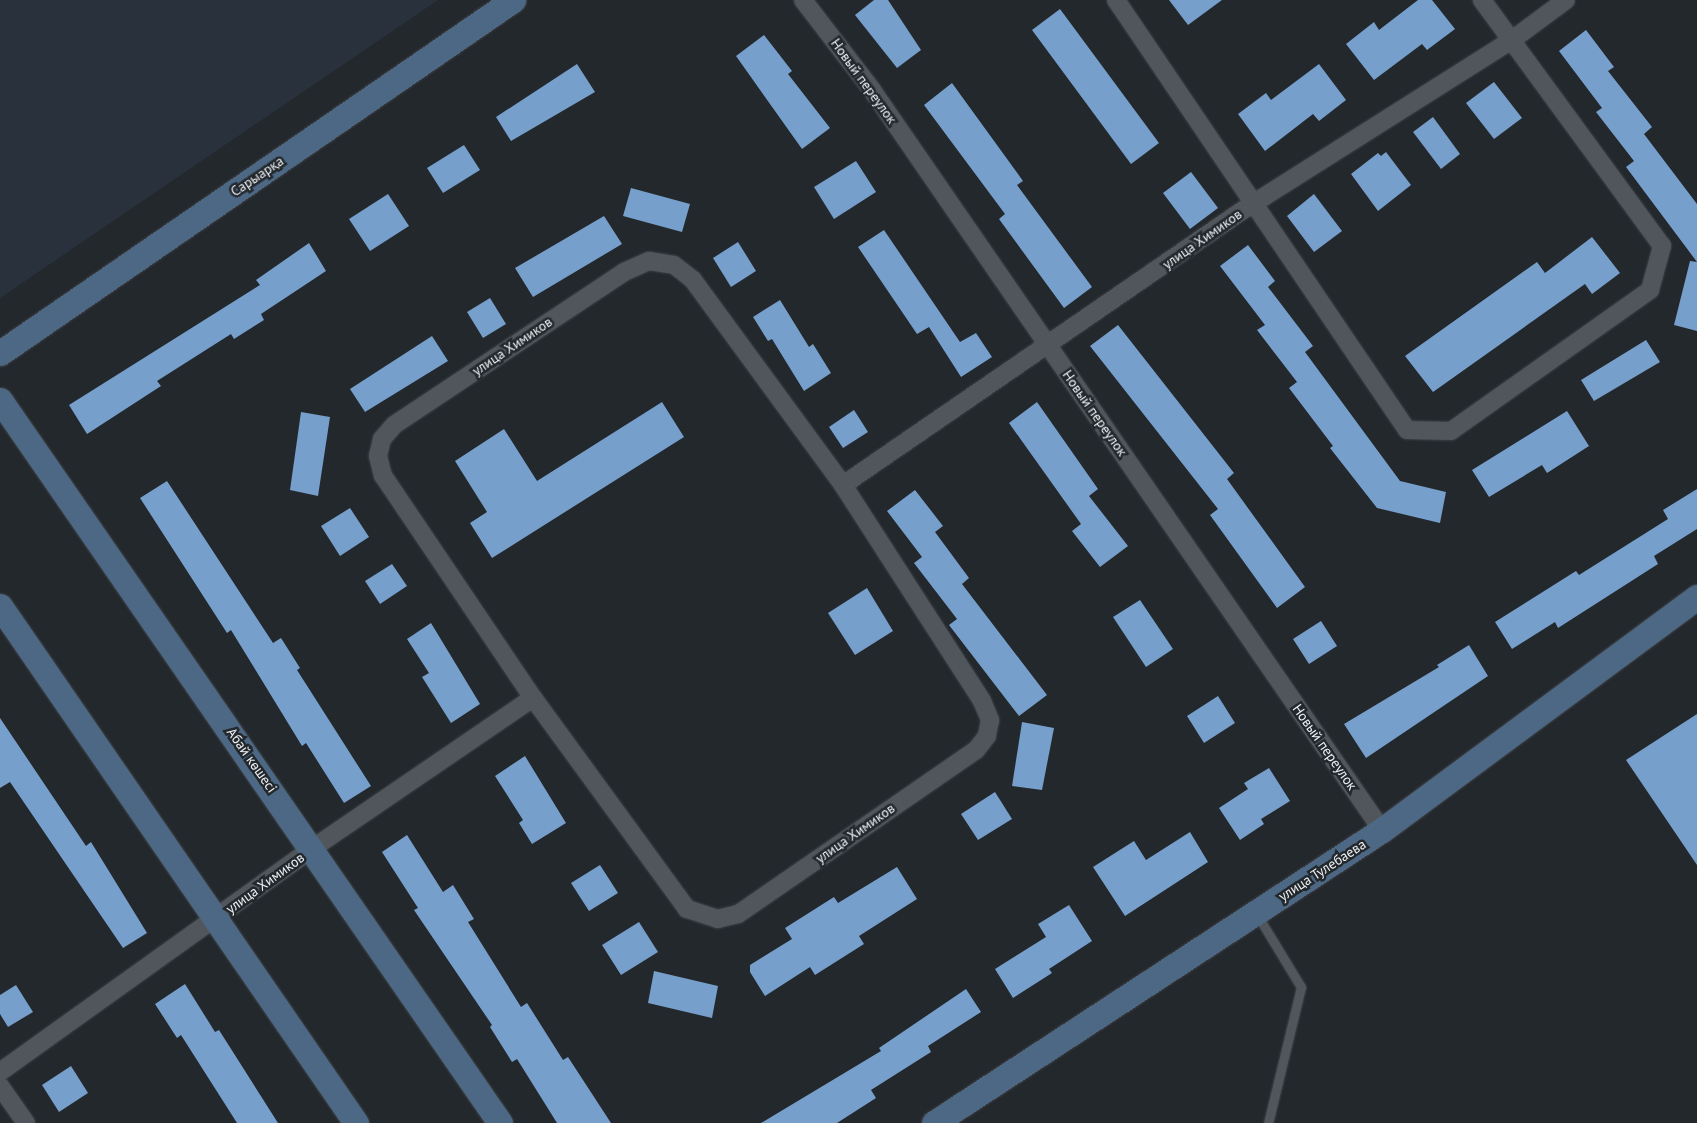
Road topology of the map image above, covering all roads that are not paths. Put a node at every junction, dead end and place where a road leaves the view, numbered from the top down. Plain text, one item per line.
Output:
1 (513, 0) edge
2 (803, 0) edge
3 (1116, 0) edge
4 (1482, 0) edge
5 (1566, 0) edge
6 (1512, 40) junction
7 (1254, 203) junction
8 (1049, 346) junction
9 (0, 353) edge
10 (0, 400) edge
11 (844, 485) junction
12 (1697, 597) edge
13 (0, 606) edge
14 (533, 698) junction
15 (1382, 830) junction
16 (313, 848) junction
17 (1256, 913) junction
18 (217, 918) junction
19 (0, 1072) edge
20 (0, 1086) edge
21 (26, 1123) edge
22 (356, 1123) edge
23 (500, 1123) edge
24 (934, 1123) edge
25 (1268, 1123) edge

1 - 9 street, Сарыарқа
2 - 8 street, Новый переулок
3 - 7 street
4 - 6 street
5 - 6 street, улица Химиков
6 - 7 street, улица Химиков
6 - 7 street
7 - 8 street, улица Химиков
8 - 11 street, улица Химиков
8 - 15 street, Новый переулок
10 - 16 street, Абай көшесі
11 - 14 street, улица Химиков
11 - 14 street, улица Химиков
12 - 15 street, улица Тулебаева
13 - 18 street
14 - 16 street, улица Химиков
15 - 17 street, улица Тулебаева
16 - 18 street, улица Химиков
16 - 23 street, Абай көшесі
17 - 24 street, улица Тулебаева
17 - 25 lane
18 - 19 street, улица Химиков
18 - 22 street
20 - 21 street

